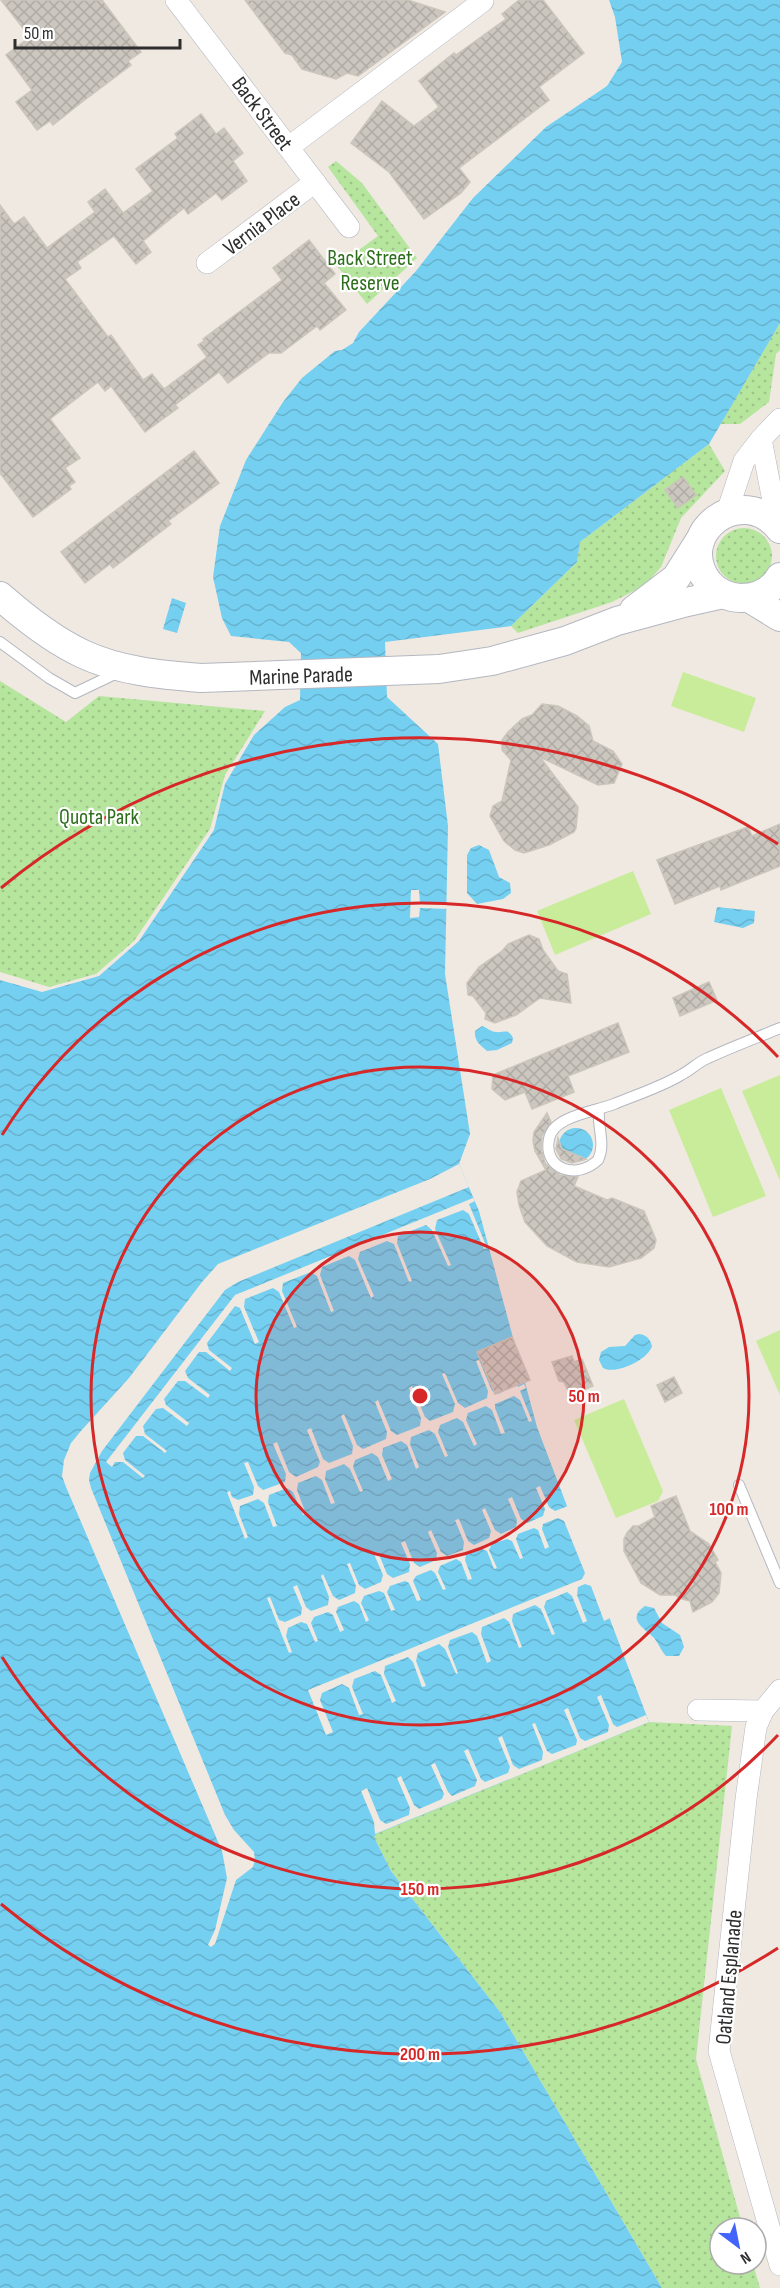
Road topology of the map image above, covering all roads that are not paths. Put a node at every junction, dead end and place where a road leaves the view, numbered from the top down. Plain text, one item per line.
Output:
1 (176, 0) edge
2 (483, 1) edge
3 (289, 147) junction
4 (315, 182) junction
5 (349, 227) dead end
6 (207, 263) dead end
7 (780, 419) edge
8 (760, 439) junction
9 (727, 512) junction
10 (775, 524) edge
11 (700, 540) junction
12 (780, 577) edge
13 (0, 596) edge
14 (736, 596) junction
15 (780, 617) edge
16 (617, 621) junction
17 (0, 642) edge
18 (127, 668) junction
19 (780, 1028) edge
20 (599, 1110) junction
21 (739, 1485) dead end
22 (780, 1582) edge
23 (780, 1690) edge
24 (698, 1710) dead end
25 (763, 1712) junction
26 (780, 2265) edge

1 - 3 street, Back Street
2 - 3 street
3 - 4 street, Back Street
4 - 5 street, Back Street
4 - 6 street, Vernia Place
7 - 8 street
8 - 9 street
8 - 10 street
9 - 10 main road
9 - 11 main road, Marine Parade
11 - 14 main road
11 - 16 main road, Marine Parade
12 - 14 main road, Marine Parade
13 - 18 main road, Marine Parade
14 - 15 main road
14 - 16 main road, Marine Parade
16 - 18 main road, Marine Parade
17 - 18 lane
19 - 20 lane
20 - 20 lane
21 - 22 lane
23 - 25 street, Oatland Esplanade
24 - 25 street
25 - 26 street, Oatland Esplanade

